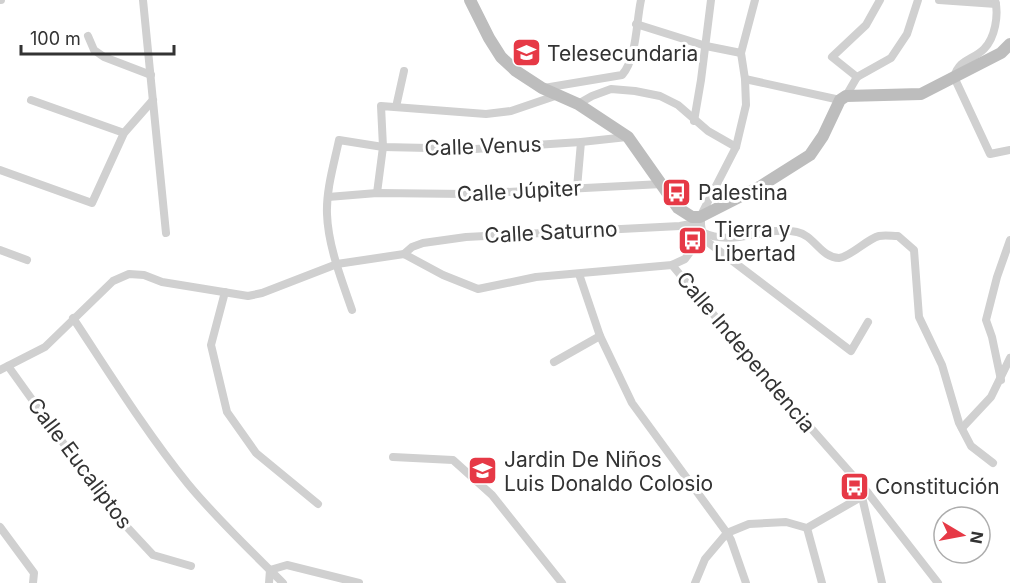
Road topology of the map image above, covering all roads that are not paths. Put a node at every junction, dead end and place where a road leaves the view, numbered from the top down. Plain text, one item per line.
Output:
1 (142, 0) edge
2 (470, 0) edge
3 (641, 0) edge
4 (711, 0) edge
5 (755, 0) edge
6 (880, 0) edge
7 (918, 0) edge
8 (939, 0) edge
9 (995, 2) edge
10 (636, 24) junction
11 (88, 36) dead end
12 (1010, 44) edge
13 (706, 46) junction
14 (741, 53) junction
15 (404, 71) dead end
16 (151, 75) junction
17 (857, 77) junction
18 (954, 77) junction
19 (745, 79) junction
20 (542, 88) junction
21 (558, 95) junction
22 (843, 98) junction
23 (31, 100) dead end
24 (153, 100) junction
25 (578, 104) junction
26 (396, 107) junction
27 (694, 121) junction
28 (124, 133) junction
29 (628, 137) junction
30 (581, 142) junction
31 (383, 147) junction
32 (736, 147) junction
33 (1010, 150) edge
34 (0, 170) edge
35 (662, 184) junction
36 (577, 188) junction
37 (377, 193) junction
38 (328, 197) junction
39 (701, 220) junction
40 (166, 233) dead end
41 (702, 234) junction
42 (1010, 240) edge
43 (0, 250) edge
44 (404, 254) junction
45 (27, 260) dead end
46 (336, 264) junction
47 (672, 265) junction
48 (579, 274) junction
49 (225, 292) junction
50 (352, 310) dead end
51 (73, 318) junction
52 (868, 322) dead end
53 (600, 336) junction
54 (1010, 358) edge
55 (554, 362) dead end
56 (4, 368) edge
57 (1001, 380) junction
58 (962, 428) junction
59 (393, 457) dead end
60 (993, 463) dead end
61 (865, 495) junction
62 (318, 504) dead end
63 (1, 528) edge
64 (807, 528) junction
65 (727, 533) junction
66 (191, 566) dead end
67 (270, 570) junction
68 (33, 583) edge
69 (269, 583) edge
70 (283, 583) edge
71 (359, 583) edge
72 (562, 583) edge
73 (695, 583) edge
74 (746, 583) edge
75 (822, 583) edge
76 (882, 583) edge
77 (938, 583) edge

1 - 16 street
2 - 20 street
3 - 10 street
4 - 13 street
5 - 14 street
6 - 17 street
7 - 17 street
8 - 9 street
9 - 18 street
10 - 13 street
10 - 20 street
11 - 16 street
12 - 18 street
13 - 14 street
13 - 27 street
14 - 19 street
15 - 26 street
16 - 24 street
17 - 22 street
18 - 22 street
18 - 33 street
19 - 22 street
19 - 32 street
20 - 21 street
21 - 25 street
21 - 26 street
22 - 39 street
23 - 28 street
24 - 28 street
24 - 40 street
25 - 27 street
25 - 29 street
26 - 31 street
27 - 32 street
28 - 34 street
29 - 30 street, Calle Venus
29 - 35 street
30 - 31 street, Calle Venus
30 - 36 street
31 - 37 street
31 - 38 street, Calle Venus
32 - 39 street
35 - 36 street, Calle Júpiter
35 - 39 street
36 - 37 street, Calle Júpiter
37 - 38 street, Calle Júpiter
38 - 46 street
39 - 41 street
39 - 44 street, Calle Saturno
41 - 47 street
41 - 52 street
41 - 58 street
42 - 57 street
43 - 45 street
44 - 46 street
44 - 48 street, Calle Independencia
46 - 49 street
46 - 50 street
47 - 48 street, Calle Independencia
47 - 61 street, Calle Independencia
48 - 53 street
49 - 51 street
49 - 62 street
51 - 56 street
51 - 67 street
53 - 55 street
53 - 65 street
54 - 57 street
56 - 66 street, Calle Eucaliptos
57 - 58 street
58 - 60 street
59 - 72 street
61 - 64 street
61 - 76 street
61 - 77 street, Calle Independencia
63 - 68 street
64 - 65 street
64 - 75 street
65 - 73 street
65 - 74 street
67 - 69 street
67 - 70 street
67 - 71 street

